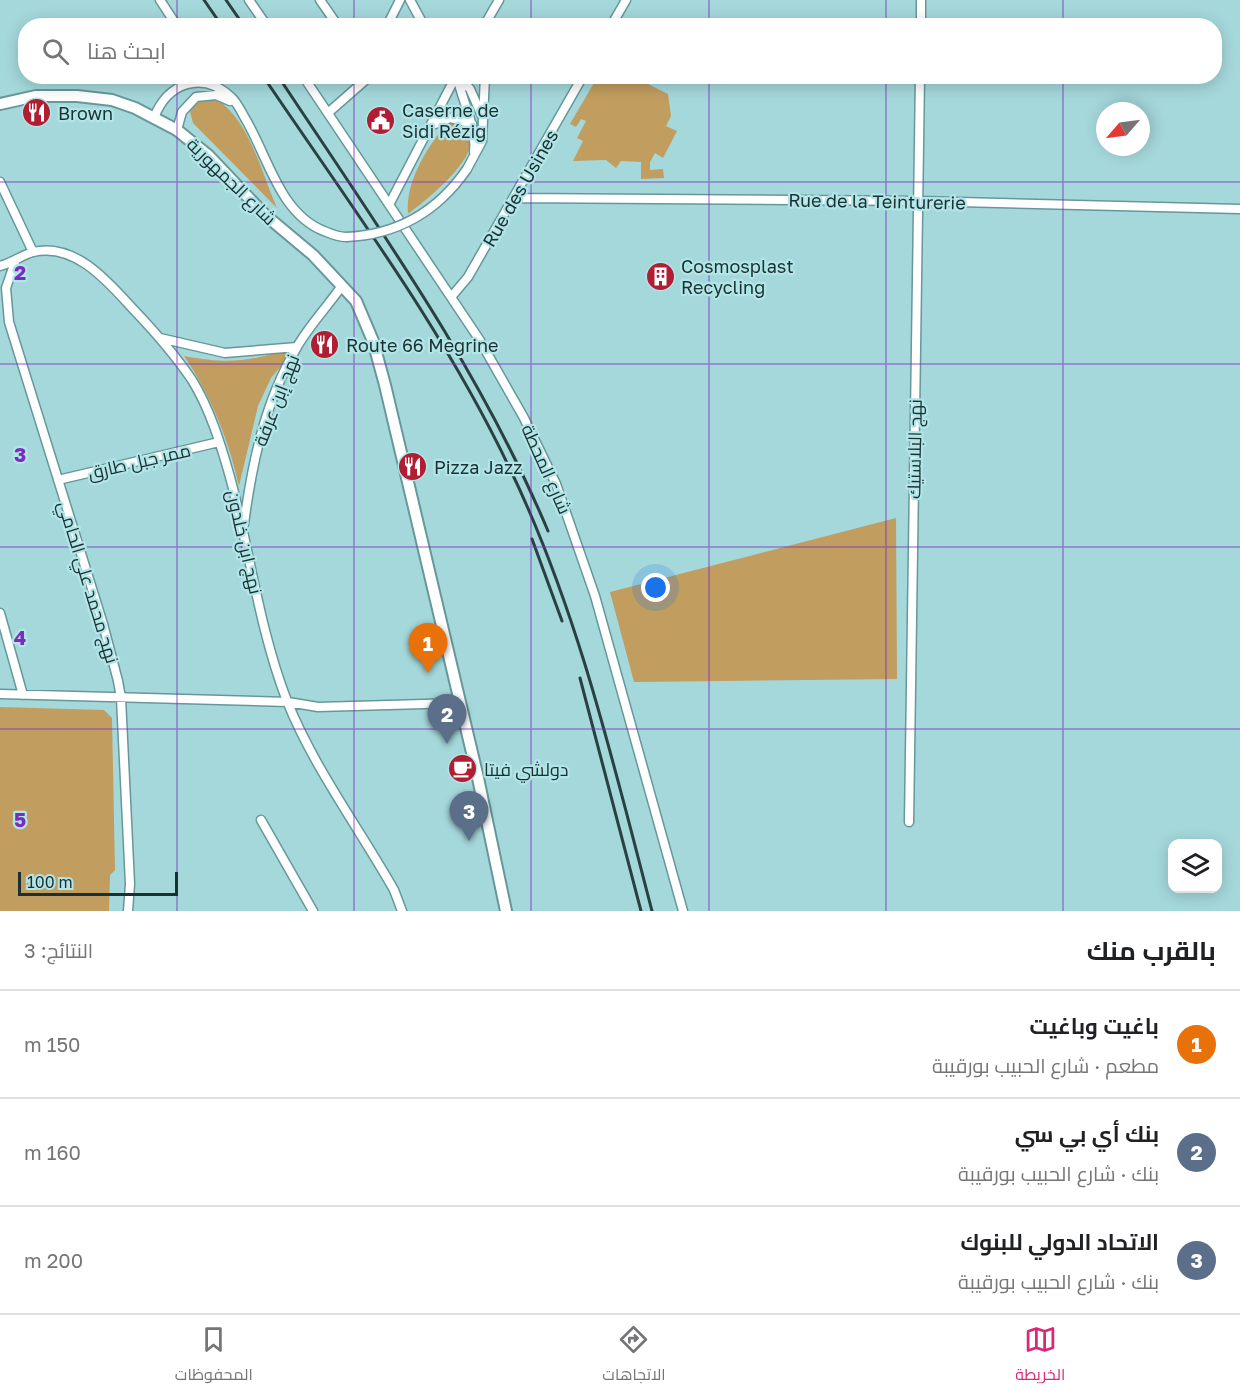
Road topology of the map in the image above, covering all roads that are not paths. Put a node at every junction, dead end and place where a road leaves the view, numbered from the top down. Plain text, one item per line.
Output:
1 (160, 0) edge
2 (249, 0) edge
3 (320, 0) edge
4 (400, 0) edge
5 (410, 0) edge
6 (626, 0) edge
7 (921, 0) edge
8 (497, 3) edge
9 (172, 18) edge
10 (261, 18) edge
11 (332, 18) edge
12 (391, 18) edge
13 (420, 18) edge
14 (489, 18) edge
15 (493, 18) edge
16 (616, 18) edge
17 (921, 18) edge
18 (185, 84) edge
19 (193, 84) edge
20 (207, 84) edge
21 (309, 84) edge
22 (362, 84) edge
23 (453, 84) edge
24 (459, 84) edge
25 (465, 84) edge
26 (485, 84) edge
27 (578, 84) edge
28 (920, 84) edge
29 (188, 103) junction
30 (0, 104) edge
31 (328, 112) junction
32 (244, 115) junction
33 (154, 118) junction
34 (484, 122) junction
35 (472, 124) junction
36 (429, 126) junction
37 (177, 130) junction
38 (474, 156) junction
39 (0, 182) edge
40 (514, 198) junction
41 (919, 201) junction
42 (390, 202) junction
43 (1240, 209) edge
44 (33, 252) junction
45 (15, 262) junction
46 (0, 266) edge
47 (341, 287) junction
48 (452, 296) junction
49 (160, 338) junction
50 (297, 347) junction
51 (219, 442) junction
52 (58, 480) junction
53 (243, 527) junction
54 (0, 613) edge
55 (0, 694) edge
56 (23, 695) junction
57 (121, 698) junction
58 (288, 702) junction
59 (459, 703) junction
60 (261, 820) dead end
61 (909, 822) dead end
62 (128, 911) edge
63 (313, 911) edge
64 (402, 911) edge
65 (506, 911) edge
66 (683, 911) edge

1 - 9 street
2 - 10 street
3 - 11 street
4 - 12 street
5 - 13 street
6 - 16 street
7 - 17 street
8 - 14 street
8 - 15 street
18 - 33 street
19 - 29 street
20 - 32 street
21 - 31 street, شارع المحطة
22 - 31 street
23 - 36 street
24 - 35 street
25 - 34 street
26 - 34 street
27 - 40 street, Rue des Usines
28 - 41 street, نهج البلاستيك
29 - 32 street
29 - 37 street
30 - 33 street, شارع الجمهورية
31 - 42 street, شارع المحطة
32 - 38 street, bridge
33 - 37 street, شارع الجمهورية
34 - 38 street
35 - 36 street
35 - 38 street
36 - 42 street
37 - 47 street, شارع الجمهورية
39 - 44 street
40 - 41 street, Rue de la Teinturerie
40 - 48 street, Rue des Usines
41 - 43 street, Rue de la Teinturerie
41 - 61 street, نهج البلاستيك
42 - 48 street, شارع المحطة
44 - 45 street
44 - 49 street, نهج ابن خلدون
45 - 46 street
45 - 52 street, نهج محمد علي الحامي
47 - 50 street, نهج إبن عرفة
47 - 59 street, شارع الجمهورية
48 - 66 street, شارع المحطة
49 - 50 street
49 - 51 street, نهج ابن خلدون
50 - 53 street, نهج إبن عرفة
51 - 52 street, ممر جبل طارق
51 - 53 street, نهج ابن خلدون
52 - 57 street, نهج محمد علي الحامي
53 - 58 street, نهج ابن خلدون
54 - 56 street
55 - 56 street
56 - 57 street
57 - 58 street
57 - 62 street, نهج محمد علي الحامي
58 - 59 street
58 - 64 street, نهج ابن خلدون
59 - 65 street, شارع الجمهورية
60 - 63 street

